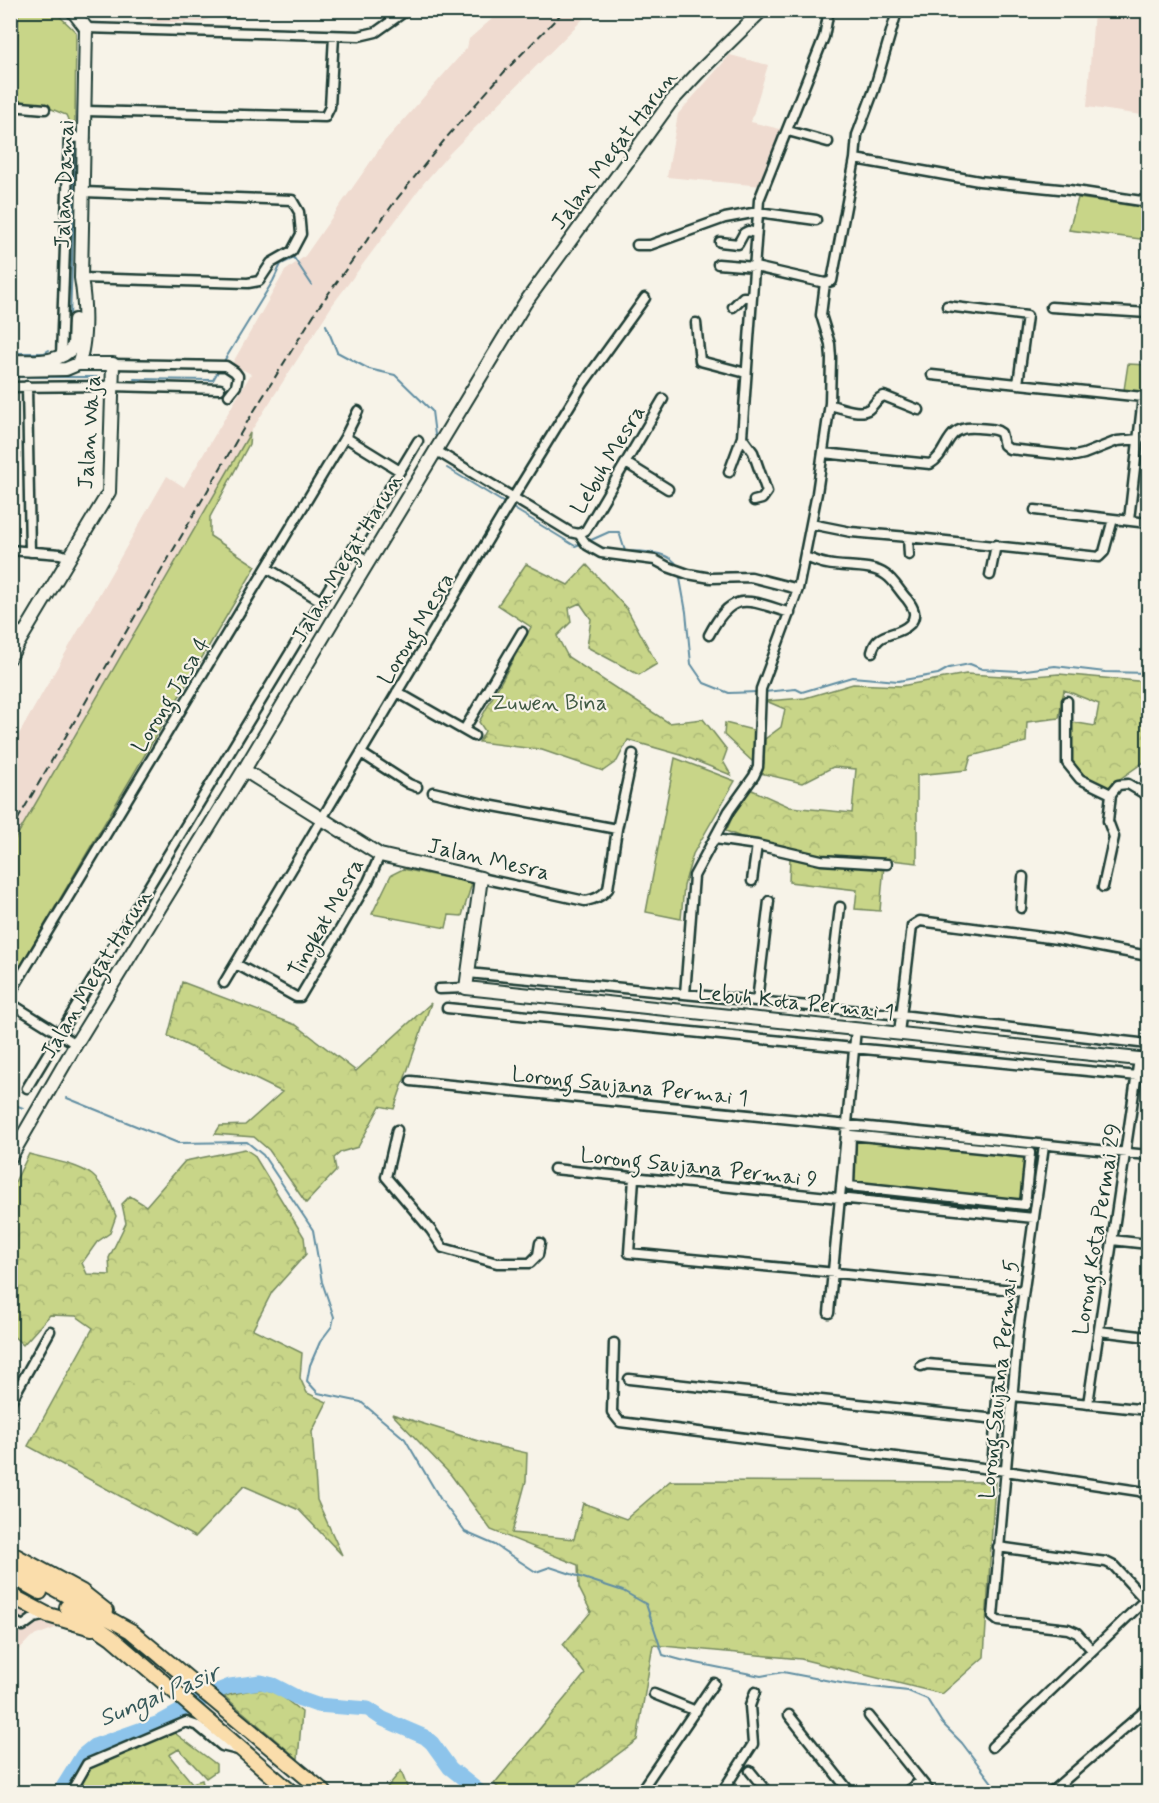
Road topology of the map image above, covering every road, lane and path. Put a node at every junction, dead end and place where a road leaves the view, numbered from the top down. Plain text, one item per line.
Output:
1 (12, 10) edge
2 (72, 10) edge
3 (407, 10) edge
4 (762, 10) edge
5 (829, 10) edge
6 (896, 15) dead end
7 (86, 28) junction
8 (334, 36) junction
9 (11, 40) edge
10 (10, 88) edge
11 (10, 106) edge
12 (45, 110) dead end
13 (86, 111) junction
14 (788, 131) junction
15 (85, 138) junction
16 (828, 142) dead end
17 (855, 159) junction
18 (84, 192) junction
19 (1149, 202) edge
20 (758, 212) junction
21 (816, 220) dead end
22 (756, 233) junction
23 (720, 242) dead end
24 (637, 245) dead end
25 (717, 264) dead end
26 (755, 267) junction
27 (81, 278) junction
28 (829, 281) junction
29 (751, 297) junction
30 (645, 298) dead end
31 (947, 306) dead end
32 (1051, 306) dead end
33 (733, 307) dead end
34 (1149, 313) edge
35 (696, 323) dead end
36 (61, 357) junction
37 (10, 361) edge
38 (78, 364) junction
39 (113, 364) junction
40 (10, 370) edge
41 (746, 373) junction
42 (932, 375) dead end
43 (1018, 384) junction
44 (27, 386) junction
45 (112, 386) junction
46 (10, 387) edge
47 (220, 389) dead end
48 (229, 394) dead end
49 (663, 399) dead end
50 (830, 405) junction
51 (919, 410) dead end
52 (358, 411) dead end
53 (742, 437) junction
54 (345, 438) junction
55 (1139, 439) junction
56 (418, 441) dead end
57 (435, 450) junction
58 (823, 453) junction
59 (626, 463) junction
60 (400, 471) junction
61 (729, 472) dead end
62 (668, 489) dead end
63 (754, 501) dead end
64 (510, 504) junction
65 (1035, 510) dead end
66 (1113, 519) junction
67 (1129, 520) junction
68 (1149, 523) edge
69 (811, 524) junction
70 (908, 537) junction
71 (583, 540) junction
72 (996, 545) junction
73 (10, 550) edge
74 (352, 551) junction
75 (30, 552) junction
76 (909, 555) dead end
77 (69, 557) junction
78 (805, 557) junction
79 (369, 561) junction
80 (267, 568) junction
81 (990, 575) dead end
82 (798, 589) junction
83 (321, 601) junction
84 (790, 613) junction
85 (10, 630) edge
86 (25, 632) junction
87 (522, 632) dead end
88 (709, 634) dead end
89 (872, 652) dead end
90 (10, 657) edge
91 (397, 692) junction
92 (1067, 701) dead end
93 (464, 730) junction
94 (474, 736) dead end
95 (361, 753) junction
96 (633, 754) dead end
97 (244, 770) junction
98 (417, 787) dead end
99 (433, 792) dead end
100 (1111, 794) junction
101 (1149, 796) edge
102 (322, 819) junction
103 (617, 829) junction
104 (715, 839) junction
105 (757, 845) junction
106 (380, 855) junction
107 (887, 864) dead end
108 (1023, 877) dead end
109 (481, 878) junction
110 (752, 881) dead end
111 (1103, 887) dead end
112 (769, 901) dead end
113 (840, 907) dead end
114 (1021, 908) dead end
115 (1149, 956) edge
116 (236, 964) junction
117 (468, 973) junction
118 (225, 982) dead end
119 (466, 988) junction
120 (439, 989) dead end
121 (10, 994) edge
122 (685, 994) junction
123 (757, 1001) junction
124 (10, 1003) edge
125 (447, 1008) dead end
126 (828, 1009) junction
127 (901, 1015) junction
128 (856, 1029) junction
129 (899, 1033) junction
130 (60, 1034) junction
131 (76, 1044) junction
132 (1149, 1044) edge
133 (854, 1048) junction
134 (1144, 1060) edge
135 (1137, 1076) junction
136 (1149, 1077) edge
137 (411, 1081) dead end
138 (27, 1088) dead end
139 (846, 1125) junction
140 (397, 1130) dead end
141 (1044, 1146) junction
142 (1126, 1153) junction
143 (1149, 1155) edge
144 (10, 1158) edge
145 (554, 1169) dead end
146 (634, 1178) junction
147 (849, 1186) joint
148 (840, 1198) junction
149 (1034, 1218) junction
150 (1112, 1240) junction
151 (540, 1243) dead end
152 (1149, 1244) edge
153 (834, 1272) junction
154 (1023, 1291) junction
155 (829, 1313) dead end
156 (50, 1331) dead end
157 (1099, 1331) junction
158 (1149, 1337) edge
159 (614, 1343) dead end
160 (921, 1366) dead end
161 (629, 1378) dead end
162 (1012, 1396) junction
163 (10, 1403) edge
164 (1088, 1404) junction
165 (1149, 1410) edge
166 (996, 1419) junction
167 (992, 1469) junction
168 (1006, 1471) junction
169 (1149, 1495) edge
170 (998, 1547) junction
171 (10, 1552) edge
172 (10, 1564) edge
173 (10, 1575) edge
174 (10, 1595) edge
175 (1147, 1602) edge
176 (78, 1608) junction
177 (38, 1613) junction
178 (10, 1619) edge
179 (103, 1631) junction
180 (131, 1631) junction
181 (1092, 1650) junction
182 (714, 1683) dead end
183 (755, 1692) dead end
184 (654, 1694) dead end
185 (1149, 1707) edge
186 (696, 1711) junction
187 (789, 1715) dead end
188 (869, 1716) dead end
189 (992, 1747) dead end
190 (242, 1751) junction
191 (750, 1771) dead end
192 (921, 1781) junction
193 (71, 1792) edge
194 (291, 1792) edge
195 (324, 1792) edge
196 (640, 1792) edge
197 (722, 1792) edge
198 (767, 1792) edge
199 (850, 1792) edge
200 (906, 1792) edge
201 (930, 1792) edge
202 (1052, 1792) edge

1 - 9 street
2 - 7 street
3 - 8 street
4 - 57 street, Jalan Megat Harun
5 - 14 street
6 - 17 street
7 - 8 street
7 - 13 street, Jalan Damai
8 - 13 street
9 - 10 street
11 - 12 street
13 - 15 street, Jalan Damai
14 - 16 street
14 - 20 street
15 - 18 street, Jalan Damai
15 - 36 street
17 - 19 street
17 - 28 street
18 - 27 street, Jalan Damai
18 - 27 street
20 - 21 street
20 - 22 street
20 - 24 street
22 - 23 street
22 - 26 street
25 - 26 street
26 - 28 street
26 - 29 street
27 - 36 street
27 - 38 street, Jalan Damai
28 - 50 street
29 - 33 street
29 - 41 street
30 - 64 street, Lorong Mesra
31 - 43 street
32 - 34 street
35 - 41 street
36 - 37 street
38 - 39 street
38 - 40 street
39 - 45 street, Jalan Waja
39 - 48 street
41 - 53 street
42 - 43 street
43 - 55 street
44 - 45 street
44 - 46 street
44 - 75 street
45 - 47 street
45 - 77 street, Jalan Waja
49 - 59 street, Lebuh Mesra
50 - 51 street
50 - 58 street
52 - 54 street, Lorong Jasa 4
53 - 61 street
53 - 63 street
54 - 60 street
54 - 80 street, Lorong Jasa 4
55 - 58 street
55 - 67 street
56 - 60 street, Jalan Megat Harun
57 - 64 street
57 - 79 street, Jalan Megat Harun
58 - 69 street
59 - 62 street
59 - 71 street, Lebuh Mesra
60 - 74 street, Jalan Megat Harun
64 - 71 street
64 - 91 street, Lorong Mesra
65 - 66 street
66 - 67 street
66 - 72 street
67 - 68 street
69 - 70 street
69 - 78 street
70 - 72 street
70 - 76 street
71 - 82 street
72 - 81 street
73 - 75 street
74 - 79 street
74 - 83 street, Jalan Megat Harun
75 - 77 street
77 - 86 street, Jalan Waja
78 - 82 street
78 - 89 street
79 - 97 street, Jalan Megat Harun
80 - 83 street
80 - 121 street, Lorong Jasa 4
82 - 84 street
83 - 130 street, Jalan Megat Harun
84 - 88 street
84 - 104 street
85 - 86 street
86 - 90 street, Jalan Waja
87 - 93 street
91 - 93 street
91 - 95 street, Lorong Mesra
92 - 100 street
93 - 94 street
95 - 98 street
95 - 102 street, Lorong Mesra
96 - 103 street, Jalan Mesra
97 - 102 street, Jalan Mesra
97 - 131 street, Jalan Megat Harun
99 - 103 street
100 - 101 street
100 - 111 street
102 - 106 street, Jalan Mesra
102 - 116 street, Lorong Mesra
103 - 109 street, Jalan Mesra
104 - 105 street
104 - 122 street
105 - 107 street
105 - 110 street
106 - 109 street, Jalan Mesra
106 - 116 street, Tingkat Mesra
108 - 114 street
109 - 117 street
112 - 123 street
113 - 126 street
115 - 127 street
116 - 118 street, Lorong Mesra
117 - 119 street
117 - 122 street
119 - 120 street, Lebuh Kota Permai 1
119 - 128 street, Lebuh Kota Permai 1
122 - 123 street
123 - 126 street
124 - 130 street
125 - 133 street, Lebuh Kota Permai 1
126 - 127 street
127 - 129 street
127 - 132 street
128 - 129 street, Lebuh Kota Permai 1
128 - 133 street
129 - 134 street, Lebuh Kota Permai 1
130 - 131 street
130 - 138 street, Jalan Megat Harun
131 - 144 street, Jalan Megat Harun
133 - 135 street, Lebuh Kota Permai 1
133 - 139 street
134 - 135 street, Lorong Kota Permai 29
135 - 136 street, Lebuh Kota Permai 1
135 - 142 street, Lorong Kota Permai 29
137 - 139 street, Lorong Saujana Permai 1
139 - 141 street, Lorong Saujana Permai 1
139 - 148 street
140 - 151 street
141 - 142 street, Lorong Saujana Permai 1
141 - 149 street, Lorong Saujana Permai 5
142 - 143 street, Lorong Saujana Permai 1
142 - 150 street, Lorong Kota Permai 29
145 - 146 street, Lorong Saujana Permai 9
146 - 148 street, Lorong Saujana Permai 9
146 - 153 street
147 - 147 street
148 - 149 street, Lorong Saujana Permai 9
148 - 153 street
149 - 154 street, Lorong Saujana Permai 5
150 - 152 street
150 - 157 street, Lorong Kota Permai 29
153 - 154 street
153 - 155 street
154 - 162 street, Lorong Saujana Permai 5
156 - 163 street
157 - 158 street
157 - 164 street, Lorong Kota Permai 29
159 - 167 street
160 - 166 street
161 - 166 street
162 - 164 street
162 - 168 street, Lorong Saujana Permai 5
164 - 165 street
166 - 167 street
167 - 168 street
168 - 169 street
168 - 170 street, Lorong Saujana Permai 5
170 - 175 street
170 - 181 street, Lorong Saujana Permai 5
171 - 180 main road
172 - 176 main road
173 - 176 main road
174 - 177 main road
175 - 181 street
176 - 179 main road
176 - 180 main road
177 - 178 street
177 - 179 main road
179 - 190 main road
180 - 195 main road
181 - 189 street
182 - 186 street
183 - 197 street
184 - 186 street
185 - 202 street
186 - 196 street
187 - 199 street
188 - 192 street
190 - 193 street
190 - 194 main road
191 - 198 street
192 - 200 street
192 - 201 street

